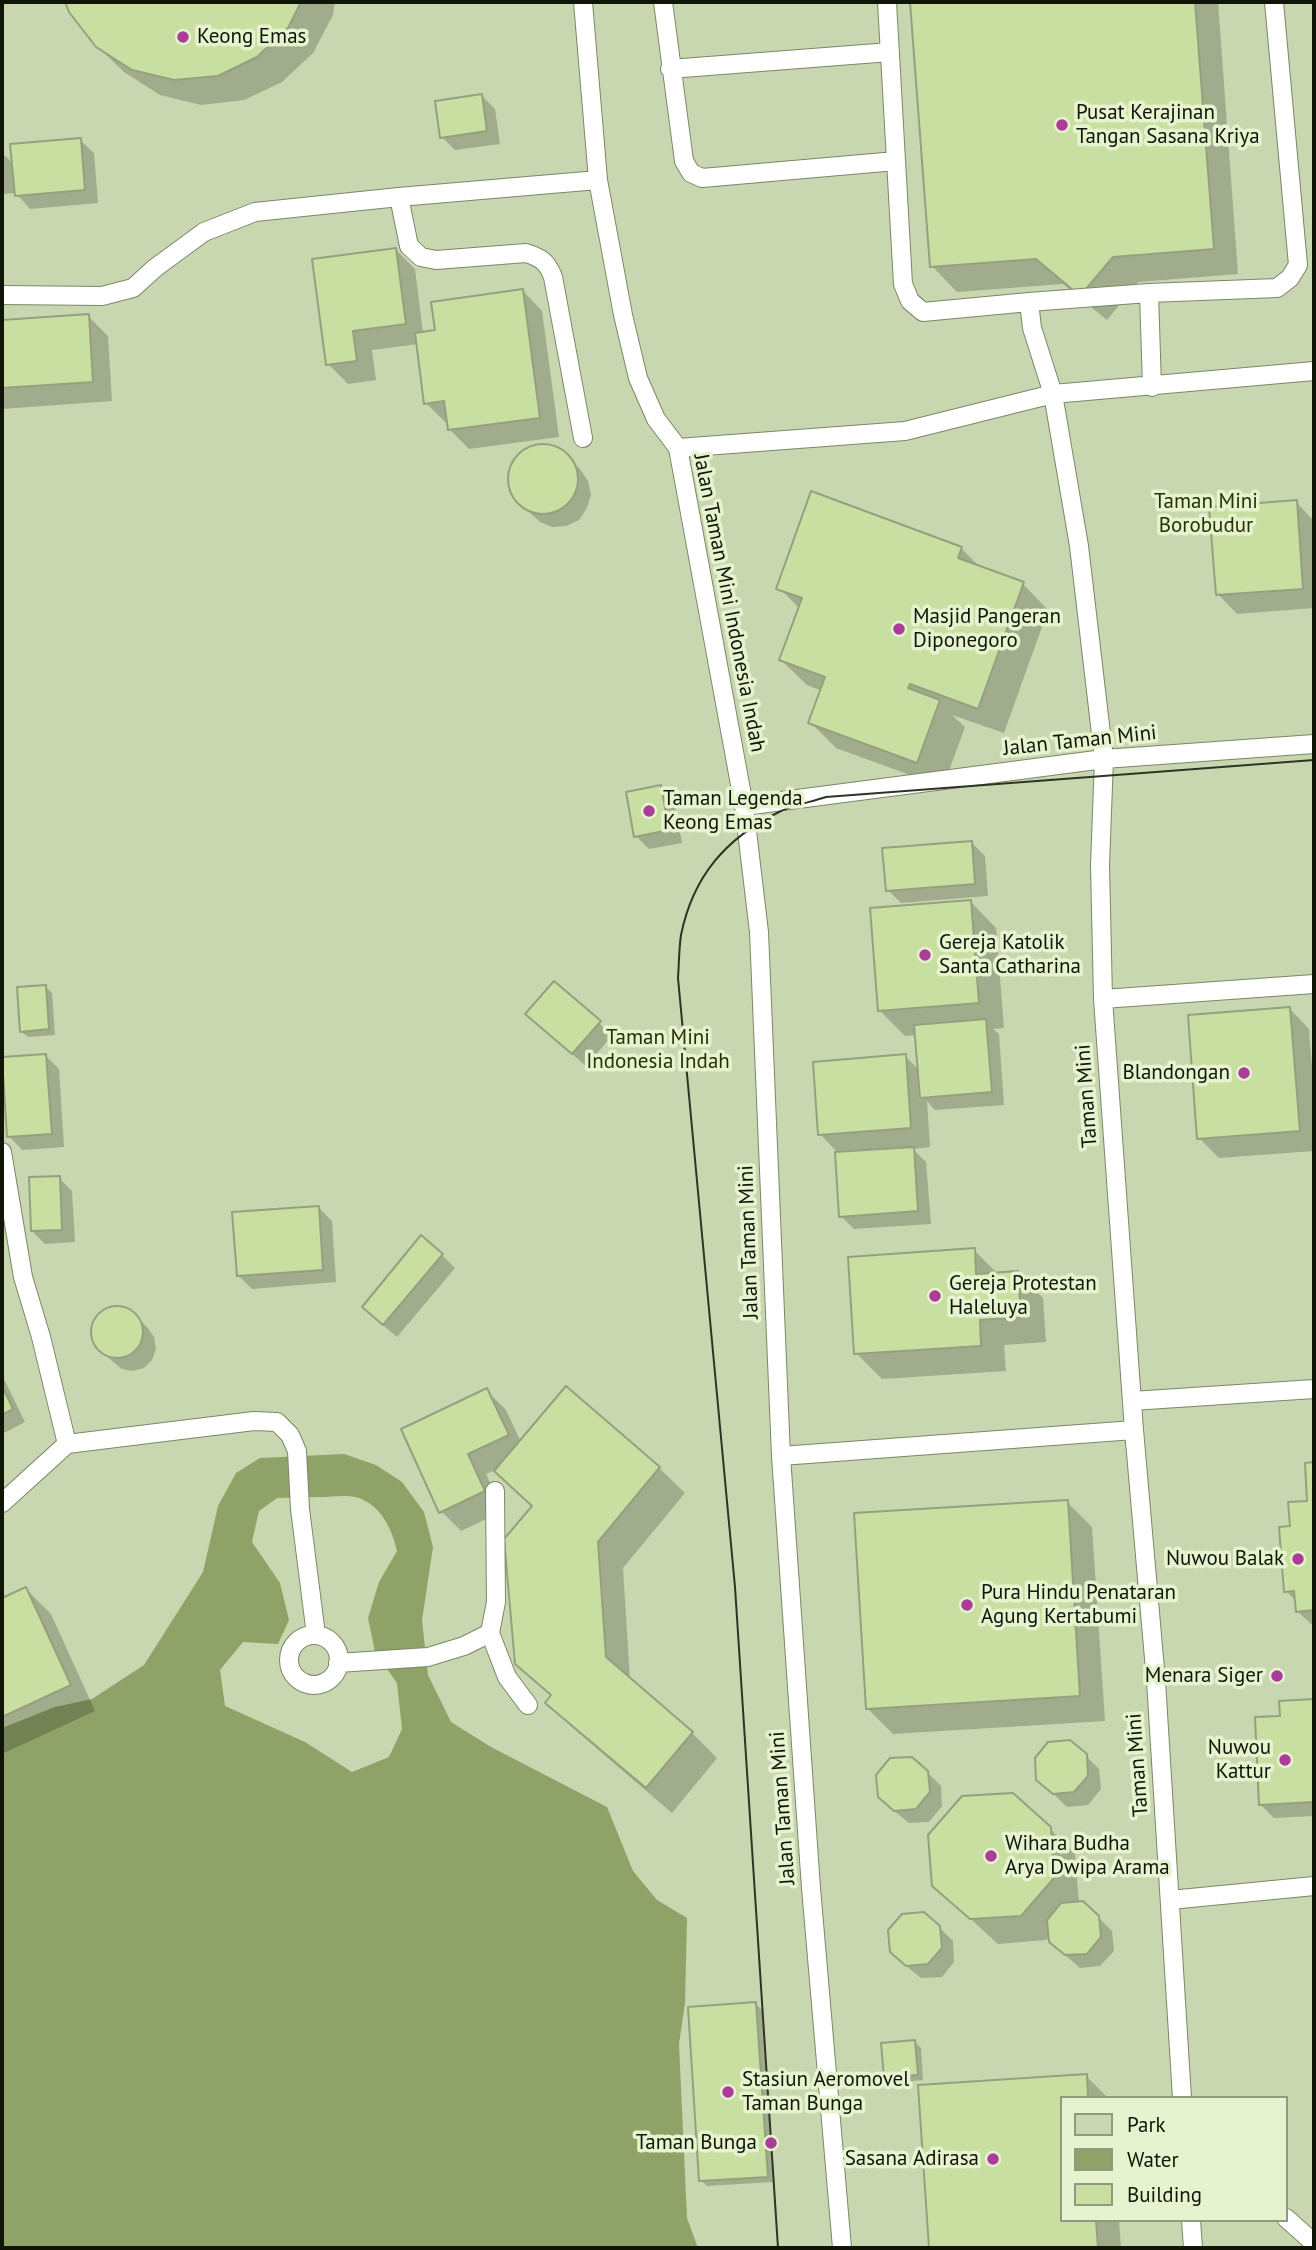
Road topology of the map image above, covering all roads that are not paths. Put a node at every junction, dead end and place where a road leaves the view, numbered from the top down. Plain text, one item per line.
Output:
1 (583, 2) edge
2 (663, 2) edge
3 (887, 2) edge
4 (1274, 2) edge
5 (890, 52) junction
6 (670, 69) junction
7 (896, 162) junction
8 (598, 180) junction
9 (399, 197) junction
10 (1149, 293) junction
11 (2, 295) edge
12 (1029, 302) junction
13 (1314, 371) edge
14 (1152, 387) junction
15 (1053, 394) junction
16 (583, 438) dead end
17 (678, 448) junction
18 (1314, 744) edge
19 (1104, 759) junction
20 (744, 806) junction
21 (1314, 984) edge
22 (1104, 999) junction
23 (2, 1152) edge
24 (1314, 1389) edge
25 (1132, 1401) junction
26 (1134, 1430) junction
27 (66, 1444) junction
28 (781, 1456) junction
29 (495, 1490) dead end
30 (2, 1503) edge
31 (490, 1633) junction
32 (316, 1635) junction
33 (338, 1663) junction
34 (528, 1705) dead end
35 (1314, 1886) edge
36 (1170, 1900) junction
37 (1182, 2096) edge
38 (1288, 2220) edge
39 (1191, 2222) edge
40 (1314, 2243) edge
41 (842, 2248) edge
42 (1193, 2248) edge

1 - 8 lane, Jalan Taman Mini Indonesia Indah
2 - 6 lane
3 - 5 lane
4 - 10 lane
5 - 6 lane
5 - 7 lane
6 - 7 lane
7 - 12 lane
8 - 9 lane
8 - 17 lane, Jalan Taman Mini Indonesia Indah
9 - 11 lane
9 - 16 lane
10 - 12 lane
10 - 14 lane
12 - 15 lane, Taman Mini
13 - 14 lane
14 - 15 lane
15 - 17 lane
15 - 19 lane, Taman Mini
17 - 20 lane, Jalan Taman Mini Indonesia Indah
18 - 19 lane, Jalan Taman Mini
19 - 20 lane, Jalan Taman Mini
19 - 22 lane, Taman Mini
20 - 28 lane, Jalan Taman Mini
21 - 22 lane
22 - 25 lane, Taman Mini
23 - 27 lane
24 - 25 lane
25 - 26 lane, Taman Mini
26 - 28 lane
26 - 36 lane, Taman Mini
27 - 30 lane
27 - 32 lane
28 - 41 lane, Jalan Taman Mini
29 - 31 lane
31 - 33 lane
31 - 34 lane
32 - 33 lane
32 - 33 lane
35 - 36 lane
36 - 37 lane, Taman Mini
38 - 40 lane
39 - 42 lane

